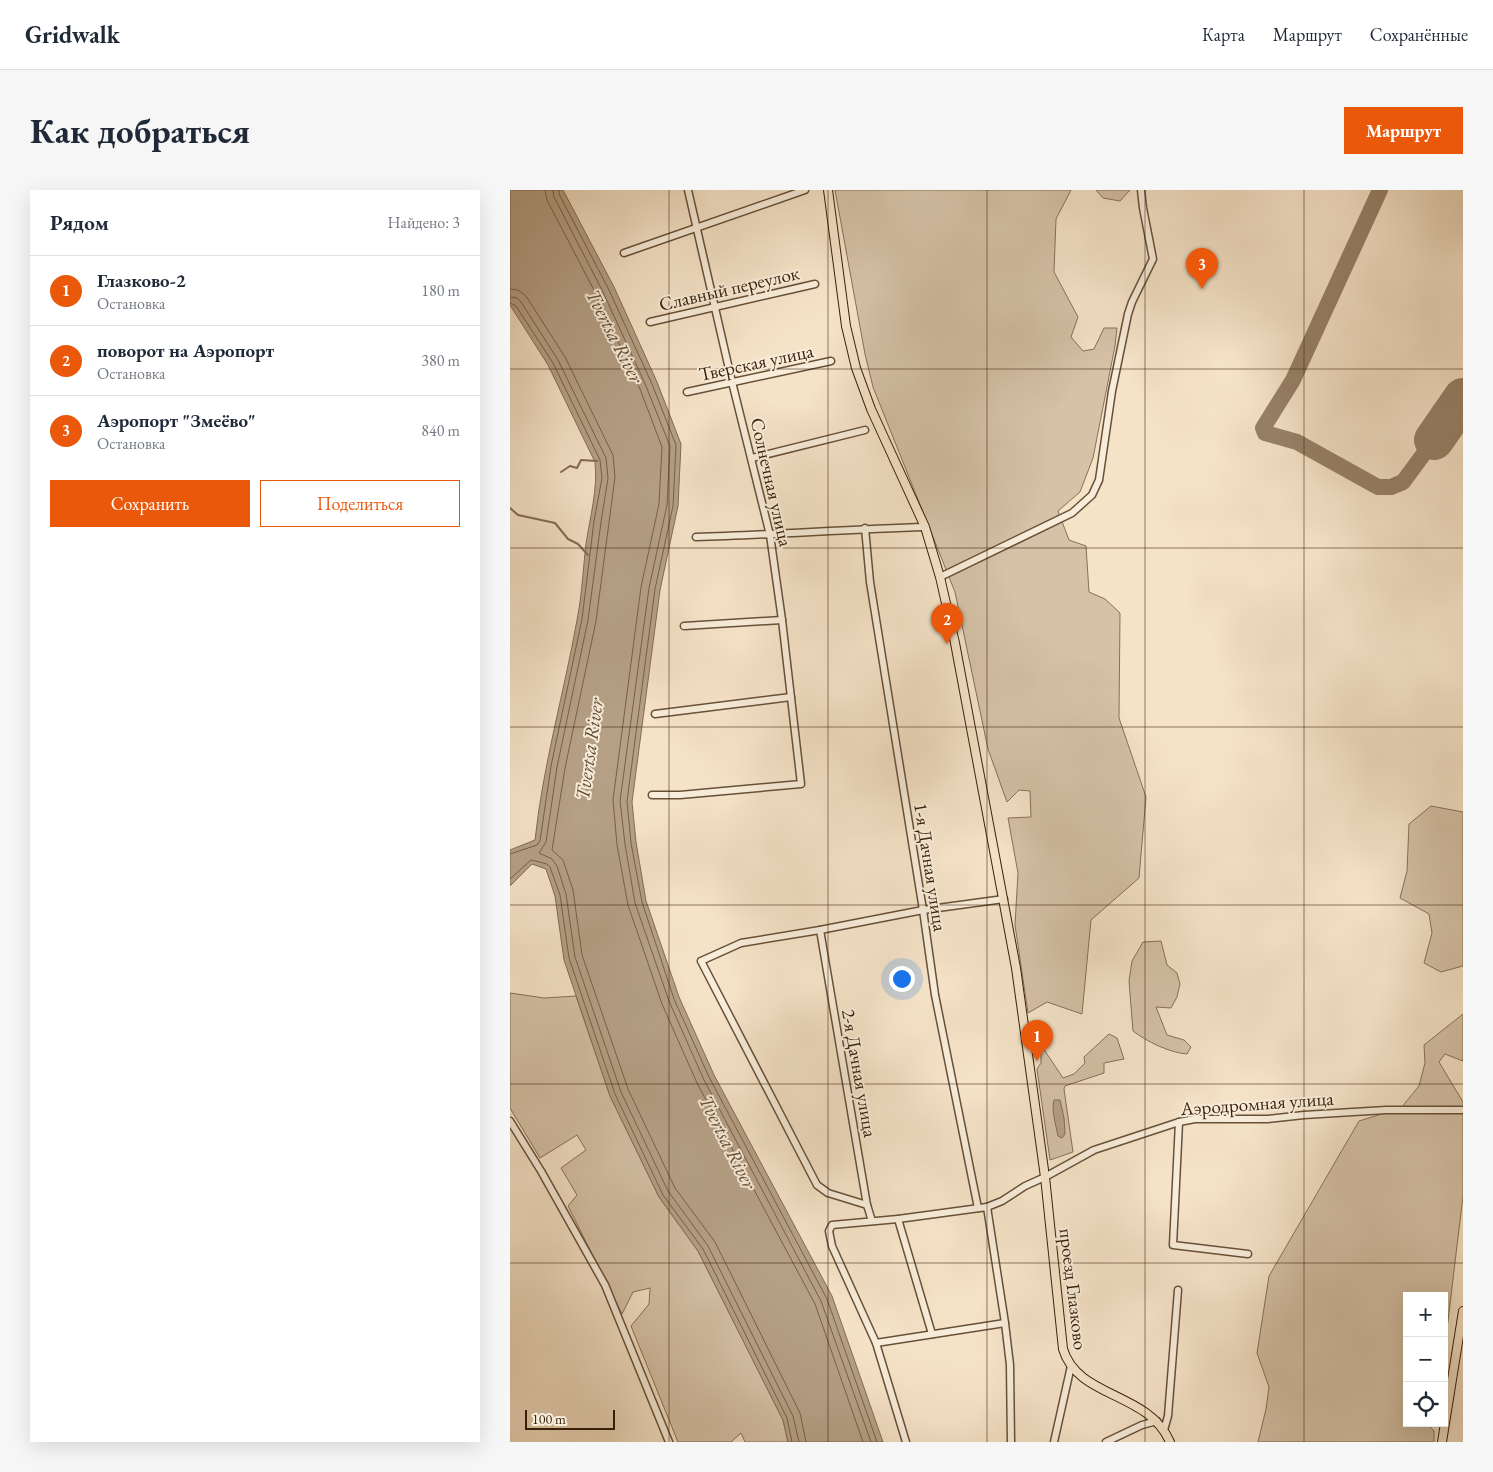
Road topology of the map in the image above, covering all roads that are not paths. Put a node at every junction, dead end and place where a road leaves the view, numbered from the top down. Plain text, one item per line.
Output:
1 (688, 190) edge
2 (805, 190) edge
3 (828, 190) edge
4 (1141, 190) edge
5 (697, 228) junction
6 (624, 254) dead end
7 (815, 284) dead end
8 (715, 307) junction
9 (650, 322) dead end
10 (831, 361) dead end
11 (732, 382) junction
12 (687, 392) dead end
13 (865, 430) dead end
14 (752, 458) junction
15 (925, 527) junction
16 (865, 528) junction
17 (770, 535) junction
18 (696, 538) dead end
19 (940, 577) junction
20 (782, 620) junction
21 (684, 626) dead end
22 (791, 697) junction
23 (655, 714) dead end
24 (652, 795) dead end
25 (1004, 899) junction
26 (923, 910) junction
27 (820, 930) junction
28 (1463, 1110) edge
29 (510, 1121) edge
30 (1179, 1122) junction
31 (1045, 1177) junction
32 (867, 1205) junction
33 (987, 1207) junction
34 (978, 1208) junction
35 (898, 1219) junction
36 (872, 1221) junction
37 (1248, 1254) dead end
38 (1178, 1290) dead end
39 (1463, 1311) edge
40 (1005, 1323) junction
41 (932, 1334) junction
42 (876, 1343) junction
43 (1071, 1366) junction
44 (1157, 1421) junction
45 (1164, 1430) junction
46 (670, 1442) edge
47 (906, 1442) edge
48 (1011, 1442) edge
49 (1054, 1442) edge
50 (1106, 1442) edge
51 (1170, 1442) edge
52 (1442, 1442) edge

1 - 5 street, Солнечная улица
2 - 5 street
3 - 15 main road, проезд Глазково
4 - 19 street
5 - 6 street
5 - 8 street, Солнечная улица
7 - 8 street, Славный переулок
8 - 9 street, Славный переулок
8 - 11 street, Солнечная улица
10 - 11 street, Тверская улица
11 - 12 street, Тверская улица
11 - 14 street, Солнечная улица
13 - 14 street
14 - 17 street, Солнечная улица
15 - 16 street
15 - 19 main road, проезд Глазково
16 - 17 street
16 - 26 street, 1-я Дачная улица
17 - 18 street
17 - 20 street, Солнечная улица
19 - 25 main road, проезд Глазково
20 - 21 street
20 - 22 street, Солнечная улица
22 - 23 street
22 - 24 street, Солнечная улица
25 - 26 street
25 - 31 main road, проезд Глазково
26 - 27 street
26 - 34 street, 1-я Дачная улица
27 - 32 street, 2-я Дачная улица
27 - 32 street
28 - 30 street, Аэродромная улица
29 - 46 street
30 - 31 street, Аэродромная улица
30 - 37 street
31 - 33 street, Аэродромная улица
31 - 43 main road, проезд Глазково
32 - 36 street, 2-я Дачная улица
33 - 34 street, Аэродромная улица
33 - 40 street
34 - 35 street, Аэродромная улица
35 - 36 street, Аэродромная улица
35 - 41 street
36 - 42 street, Аэродромная улица
38 - 45 street
39 - 52 main road
40 - 41 street
40 - 48 street
41 - 42 street
42 - 47 street
43 - 44 main road, проезд Глазково
43 - 49 street
44 - 45 main road, проезд Глазково
44 - 50 street
45 - 51 main road, проезд Глазково

